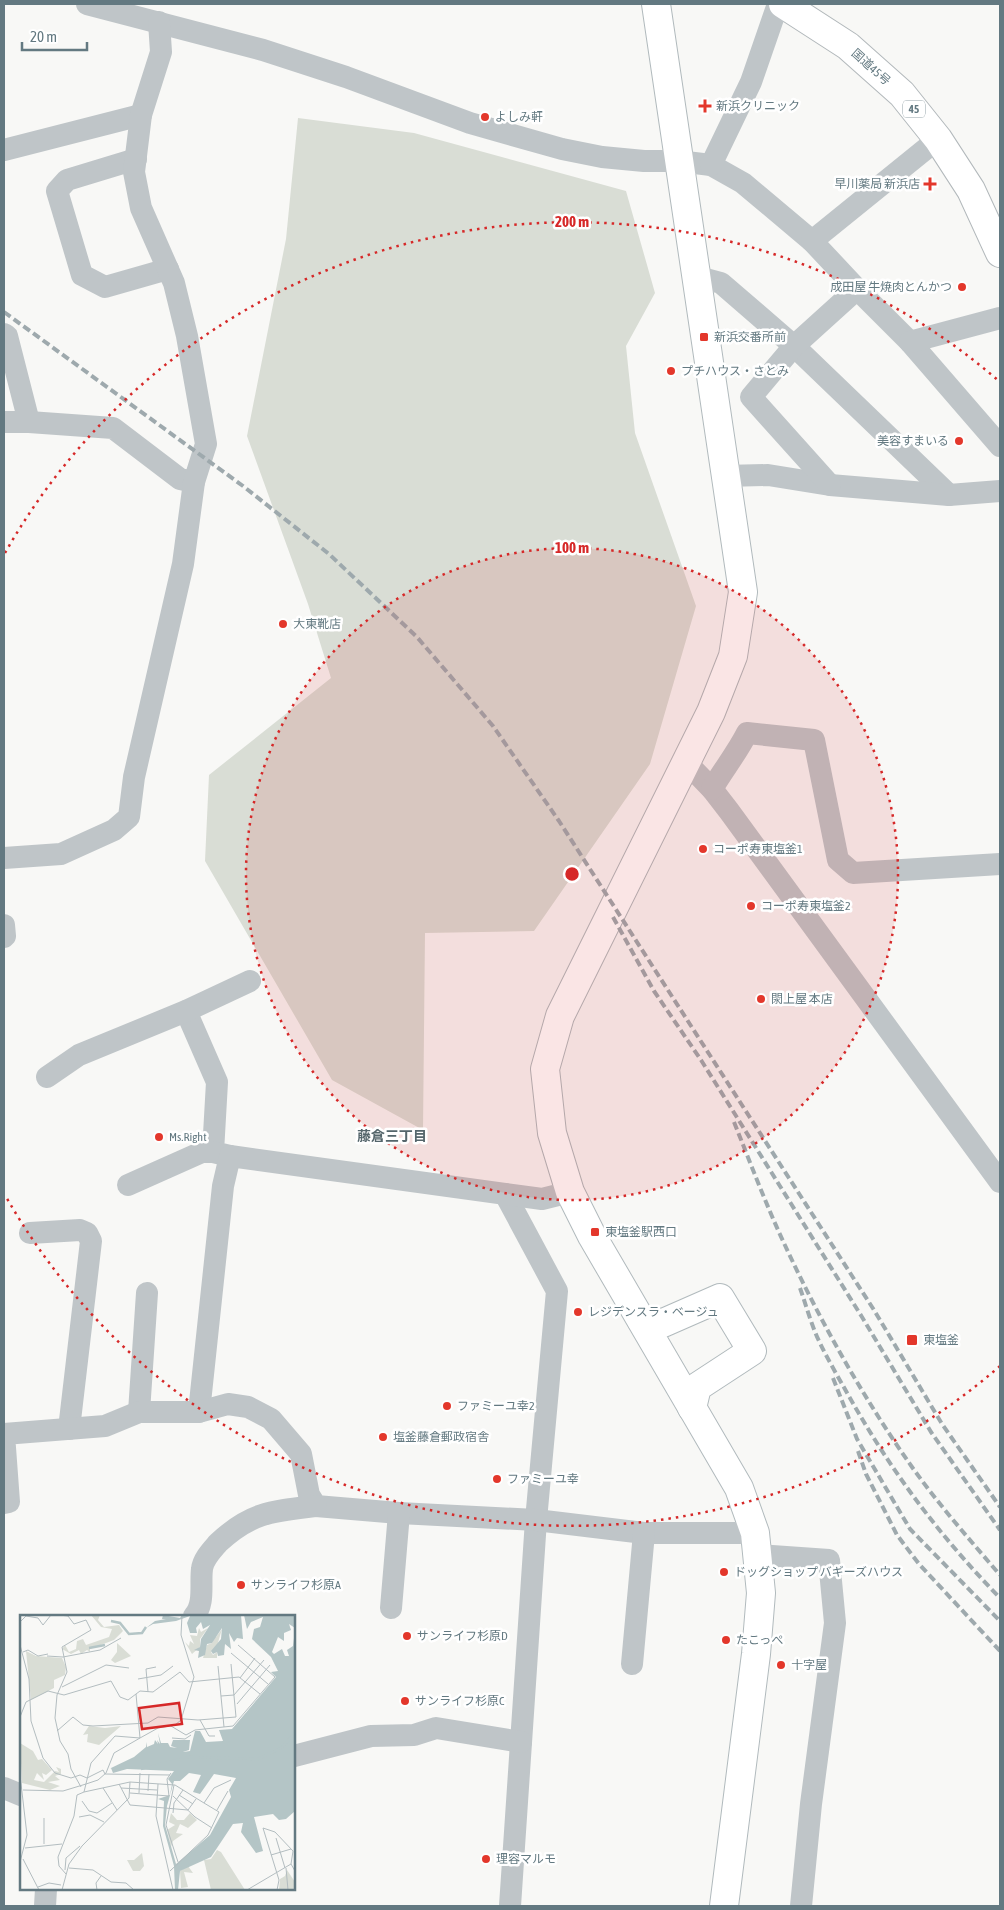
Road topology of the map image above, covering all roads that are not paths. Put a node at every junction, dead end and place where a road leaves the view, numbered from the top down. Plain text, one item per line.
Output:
1 (87, 4) edge
2 (656, 4) edge
3 (778, 4) edge
4 (783, 4) edge
5 (159, 22) junction
6 (141, 115) junction
7 (938, 139) junction
8 (4, 150) edge
9 (136, 159) junction
10 (678, 161) junction
11 (711, 165) junction
12 (812, 241) junction
13 (1000, 253) edge
14 (168, 269) junction
15 (695, 276) junction
16 (857, 289) junction
17 (1000, 318) edge
18 (4, 334) edge
19 (910, 342) junction
20 (794, 346) junction
21 (4, 422) edge
22 (29, 422) junction
23 (1000, 446) edge
24 (724, 476) junction
25 (194, 482) junction
26 (830, 485) junction
27 (1000, 491) edge
28 (949, 495) junction
29 (686, 762) junction
30 (712, 789) junction
31 (4, 858) edge
32 (1000, 864) edge
33 (4, 925) edge
34 (4, 937) edge
35 (250, 981) dead end
36 (186, 1011) junction
37 (47, 1077) dead end
38 (221, 1154) junction
39 (1000, 1182) edge
40 (128, 1185) dead end
41 (570, 1192) junction
42 (505, 1194) junction
43 (30, 1233) dead end
44 (147, 1293) dead end
45 (642, 1321) junction
46 (692, 1408) junction
47 (139, 1412) junction
48 (199, 1412) junction
49 (69, 1429) junction
50 (4, 1503) edge
51 (316, 1506) junction
52 (399, 1514) junction
53 (536, 1520) junction
54 (644, 1533) junction
55 (757, 1544) junction
56 (391, 1608) dead end
57 (195, 1615) edge
58 (632, 1664) dead end
59 (521, 1742) junction
60 (295, 1756) edge
61 (4, 1788) edge
62 (20, 1795) edge
63 (46, 1890) edge
64 (45, 1906) edge
65 (510, 1906) edge
66 (724, 1906) edge
67 (801, 1906) edge

1 - 5 street
2 - 10 main road
3 - 11 street
4 - 7 main road, 国道45号 / 45
5 - 6 street
5 - 10 street
6 - 8 street
6 - 9 street
7 - 12 street
7 - 13 main road, 国道45号 / 45
9 - 14 street
9 - 14 street
10 - 11 street
10 - 15 main road
11 - 12 street
12 - 16 street
14 - 25 street
15 - 20 street
15 - 24 main road
16 - 19 street
16 - 20 street
17 - 19 street
18 - 22 street
19 - 23 street
20 - 26 street
20 - 28 street
21 - 22 street
22 - 25 street
24 - 26 street
24 - 29 main road
25 - 31 street
26 - 28 street
27 - 28 street
29 - 30 street
29 - 41 main road
30 - 32 street
30 - 39 street
33 - 34 street
35 - 36 street
36 - 37 street
36 - 38 street
38 - 40 street
38 - 42 street
38 - 48 street
41 - 42 street
41 - 45 main road
42 - 53 street
43 - 49 street
44 - 47 street
45 - 46 main road
45 - 46 main road
46 - 55 main road
47 - 48 street
47 - 49 street
48 - 51 street
49 - 50 street
51 - 52 street
51 - 57 street
52 - 53 street
52 - 56 street
53 - 54 street
53 - 59 street
54 - 55 street
54 - 58 street
55 - 66 main road
55 - 67 street
59 - 60 street
59 - 65 street
61 - 62 street
63 - 64 street

